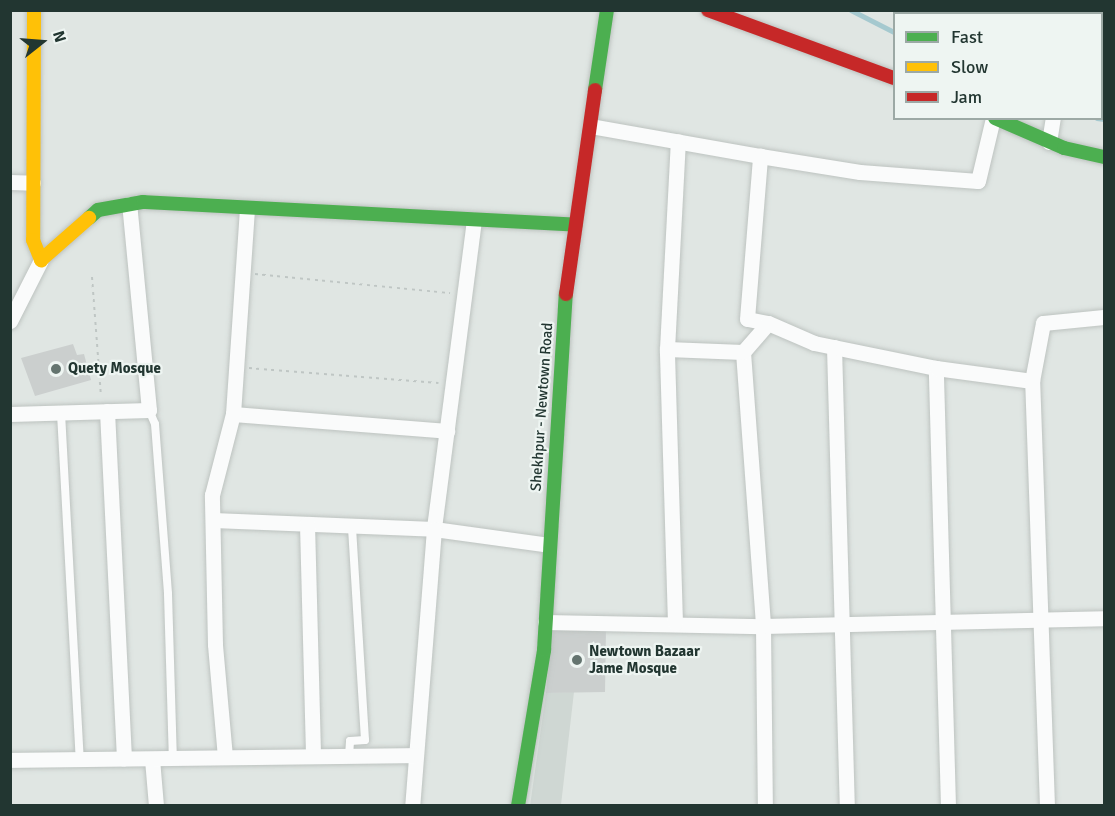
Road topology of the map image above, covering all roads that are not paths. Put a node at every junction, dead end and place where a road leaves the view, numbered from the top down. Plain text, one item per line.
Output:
1 (34, 10) edge
2 (607, 10) edge
3 (708, 10) edge
4 (893, 78) edge
5 (993, 120) edge
6 (999, 120) edge
7 (1053, 120) edge
8 (590, 126) junction
9 (678, 141) junction
10 (1049, 142) junction
11 (760, 156) junction
12 (1104, 158) edge
13 (10, 182) edge
14 (33, 183) junction
15 (129, 204) junction
16 (247, 208) junction
17 (474, 220) junction
18 (575, 225) junction
19 (41, 260) junction
20 (1104, 317) edge
21 (10, 321) edge
22 (768, 323) junction
23 (834, 347) junction
24 (668, 349) junction
25 (744, 352) junction
26 (936, 368) junction
27 (1032, 381) junction
28 (149, 410) junction
29 (104, 412) junction
30 (61, 413) junction
31 (10, 414) edge
32 (233, 414) junction
33 (447, 431) junction
34 (213, 520) junction
35 (307, 524) junction
36 (352, 526) junction
37 (434, 529) junction
38 (549, 545) junction
39 (1104, 618) edge
40 (1042, 619) junction
41 (944, 621) junction
42 (545, 622) junction
43 (675, 623) junction
44 (842, 624) junction
45 (763, 626) junction
46 (416, 755) junction
47 (313, 756) junction
48 (349, 756) junction
49 (225, 757) junction
50 (174, 758) junction
51 (80, 759) junction
52 (124, 759) junction
53 (152, 759) junction
54 (10, 760) edge
55 (156, 806) edge
56 (412, 806) edge
57 (518, 806) edge
58 (765, 806) edge
59 (847, 806) edge
60 (948, 806) edge
61 (1047, 806) edge

1 - 14 street
2 - 8 street, Shekhpur - Newtown Road
3 - 4 street
5 - 11 street
6 - 10 street
7 - 10 street
8 - 9 street
8 - 18 street, Shekhpur - Newtown Road
9 - 11 street
9 - 24 street
10 - 12 street
11 - 22 street
13 - 14 street
14 - 19 street
15 - 16 street
15 - 19 street
15 - 28 street
16 - 17 street
16 - 32 street
17 - 18 street
17 - 33 street
18 - 38 street, Shekhpur - Newtown Road
19 - 21 street
20 - 27 street
22 - 23 street
22 - 25 street
23 - 26 street
23 - 44 street
24 - 25 street
24 - 43 street
25 - 45 street
26 - 27 street
26 - 41 street
27 - 40 street
28 - 29 street
28 - 50 lane
29 - 30 street
29 - 52 street
30 - 31 street
30 - 51 lane
32 - 33 street
32 - 34 street
33 - 37 street
34 - 35 street
34 - 49 street
35 - 36 street
35 - 47 street
36 - 37 street
36 - 48 lane
37 - 38 street
37 - 46 street
38 - 42 street, Shekhpur - Newtown Road
39 - 40 street
40 - 41 street
40 - 61 street
41 - 44 street
41 - 60 street
42 - 43 street
42 - 57 street, Shekhpur - Newtown Road
43 - 45 street
44 - 45 street
44 - 59 street
45 - 58 street
46 - 48 street
46 - 56 street
47 - 48 street
47 - 49 street
49 - 50 street
50 - 53 street
51 - 52 street
51 - 54 street
52 - 53 street
53 - 55 street

